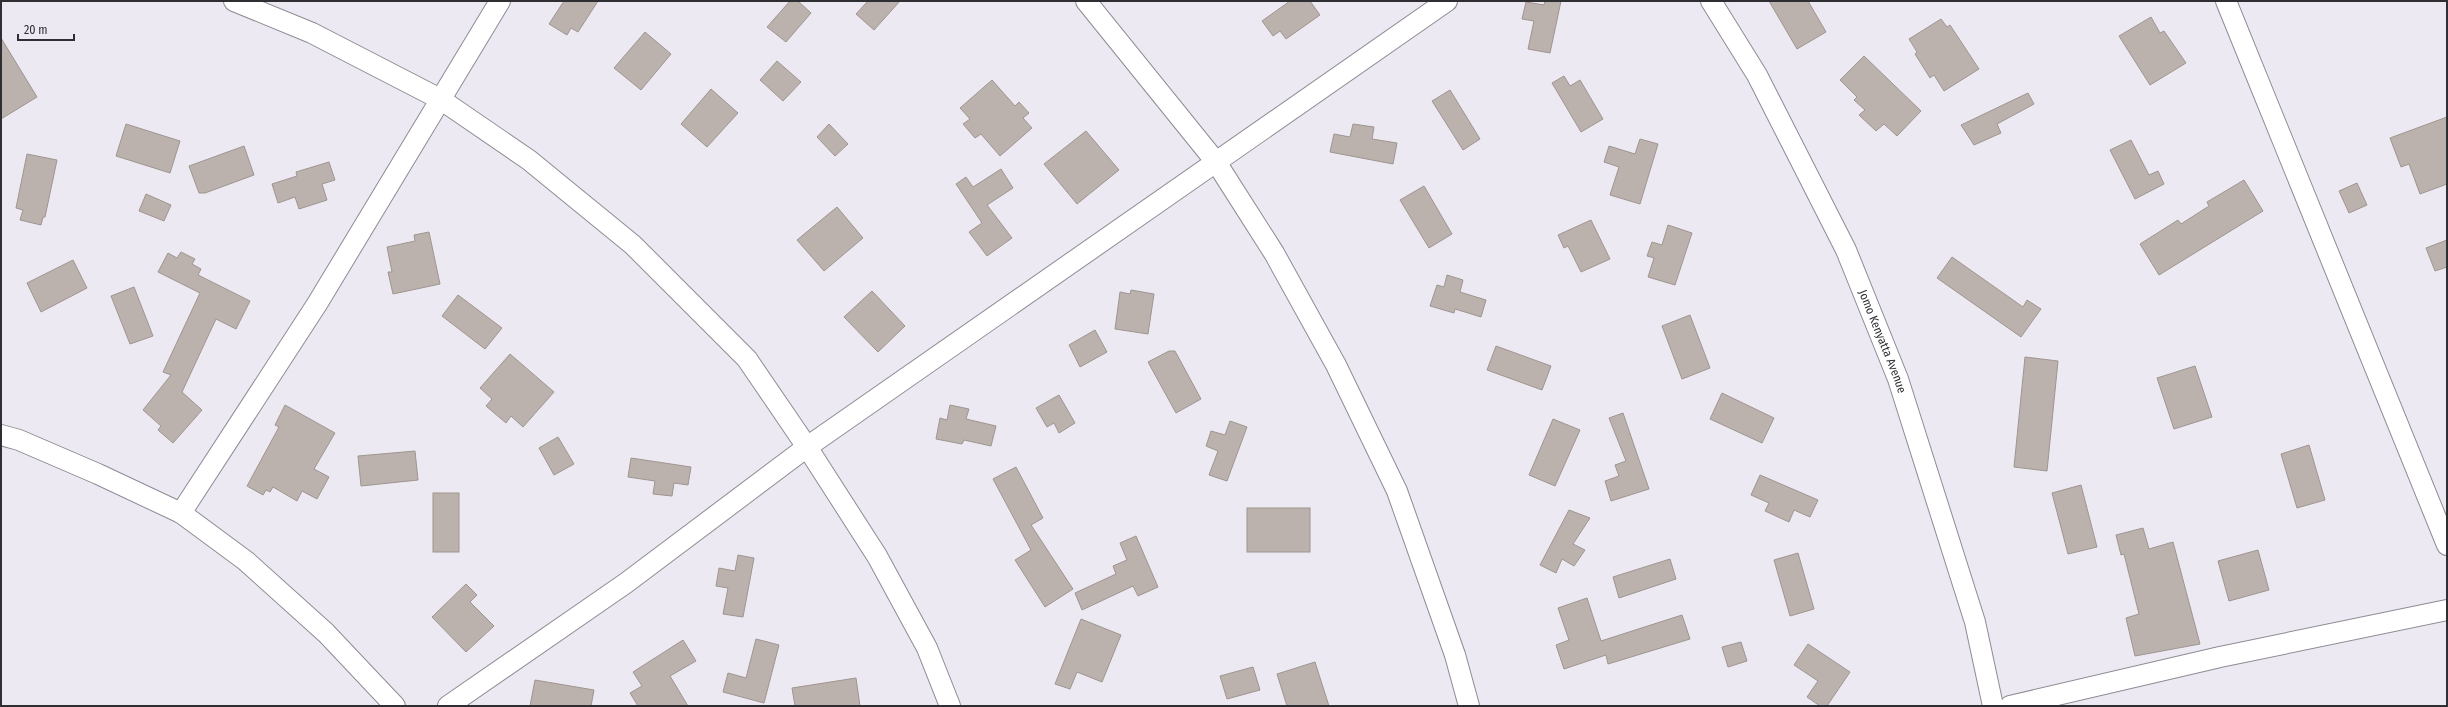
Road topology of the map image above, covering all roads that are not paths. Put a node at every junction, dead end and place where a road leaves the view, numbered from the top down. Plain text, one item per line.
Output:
1 (234, 1) edge
2 (500, 1) edge
3 (1086, 1) edge
4 (1447, 1) edge
5 (1711, 1) edge
6 (2226, 1) edge
7 (440, 99) junction
8 (1216, 162) junction
9 (1, 435) edge
10 (807, 447) junction
11 (181, 513) junction
12 (2447, 545) edge
13 (2447, 610) edge
14 (395, 706) edge
15 (448, 706) edge
16 (950, 706) edge
17 (1469, 706) edge
18 (1993, 706) edge
19 (2010, 706) edge

1 - 7 street
2 - 7 street
3 - 8 street
4 - 8 street
5 - 18 street, Jomo Kenyatta Avenue
6 - 12 street
7 - 10 street
7 - 11 street
8 - 10 street
8 - 17 street
9 - 11 street
10 - 15 street
10 - 16 street
11 - 14 street
13 - 19 street

